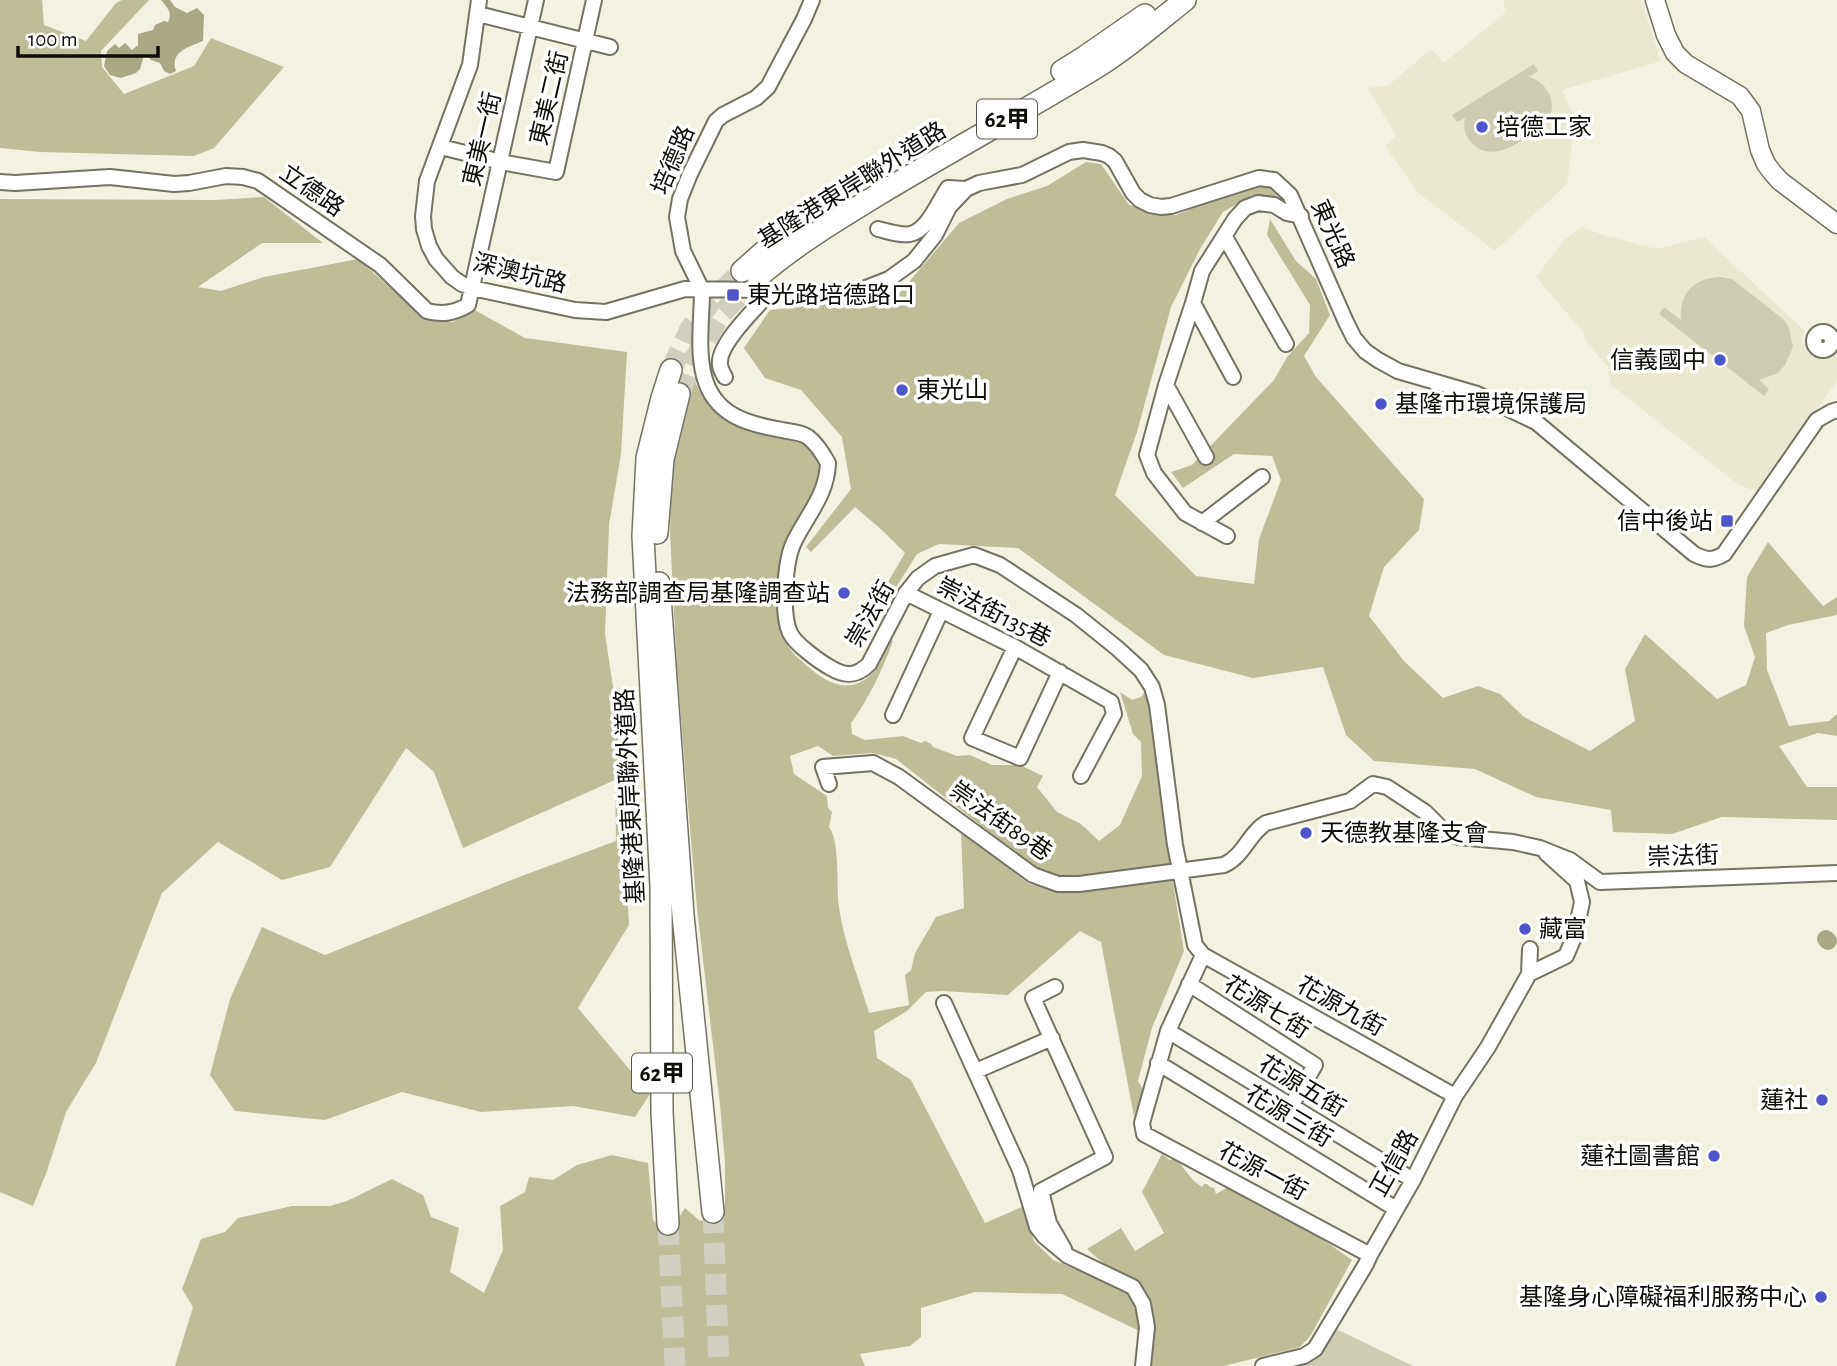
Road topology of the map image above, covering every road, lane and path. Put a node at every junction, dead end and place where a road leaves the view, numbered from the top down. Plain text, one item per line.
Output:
1 (536, 0) edge
2 (594, 0) edge
3 (812, 0) edge
4 (1163, 0) edge
5 (1185, 0) edge
6 (1655, 0) edge
7 (479, 7) edge
8 (531, 26) junction
9 (585, 40) junction
10 (610, 47) dead end
11 (441, 147) junction
12 (501, 162) junction
13 (0, 182) edge
14 (966, 189) junction
15 (1300, 216) junction
16 (818, 223) junction
17 (1837, 224) edge
18 (878, 229) dead end
19 (1225, 237) junction
20 (757, 280) junction
21 (472, 288) junction
22 (702, 289) junction
23 (1193, 303) junction
24 (1807, 338) dead end
25 (1835, 342) edge
26 (1286, 344) dead end
27 (671, 370) tunnel mouth
28 (725, 377) dead end
29 (1233, 377) dead end
30 (1166, 385) junction
31 (678, 394) tunnel mouth
32 (1837, 410) edge
33 (1206, 457) dead end
34 (655, 459) junction
35 (1262, 477) dead end
36 (1202, 523) junction
37 (1227, 536) dead end
38 (906, 593) junction
39 (941, 611) junction
40 (1014, 648) junction
41 (1060, 672) junction
42 (660, 711) junction
43 (893, 715) dead end
44 (1080, 776) dead end
45 (829, 784) dead end
46 (1540, 848) junction
47 (1180, 870) junction
48 (1837, 873) edge
49 (1530, 949) dead end
50 (1203, 955) junction
51 (1529, 974) junction
52 (1189, 984) junction
53 (1055, 987) dead end
54 (944, 1003) dead end
55 (1167, 1031) junction
56 (1052, 1038) junction
57 (663, 1057) junction
58 (698, 1057) junction
59 (1158, 1063) junction
60 (976, 1072) junction
61 (1455, 1097) junction
62 (1291, 1107) junction
63 (1413, 1180) junction
64 (1396, 1209) junction
65 (713, 1212) tunnel mouth
66 (668, 1224) tunnel mouth
67 (1370, 1255) junction
68 (1068, 1256) junction
69 (1143, 1366) edge
70 (1263, 1366) edge

1 - 8 street, 東美一街
2 - 9 street, 東美二街
3 - 22 street, 培德路
4 - 16 highway, 基隆港東岸聯外道路 / 62甲
5 - 16 highway, 基隆港東岸聯外道路 / 62甲
6 - 17 main road
7 - 8 street
7 - 11 street, 深澳坑路
8 - 9 street
8 - 12 street, 東美一街
9 - 10 street
9 - 12 street, 東美二街
11 - 12 street, 東美二街
11 - 21 street, 深澳坑路
12 - 21 street, 東美一街
13 - 21 street, 立德路
14 - 15 street, 東光路
14 - 18 street, 東光路
14 - 20 street
15 - 19 street
15 - 32 street, 東光路
16 - 20 highway, 基隆港東岸聯外道路 / 62甲
19 - 23 street
19 - 26 street
20 - 22 street
20 - 28 street
21 - 22 street, 深澳坑路
22 - 38 street, 崇法街
23 - 29 street
23 - 30 street
24 - 25 street
27 - 34 highway, 基隆港東岸聯外道路 / 62甲
30 - 33 street
30 - 36 street
31 - 34 highway, 基隆港東岸聯外道路 / 62甲
34 - 42 highway, 基隆港東岸聯外道路 / 62甲
35 - 36 street
36 - 37 street
38 - 39 street, 崇法街135巷
38 - 47 street, 崇法街
39 - 40 street, 崇法街135巷
39 - 43 street
40 - 41 street, 崇法街135巷
40 - 41 street
41 - 44 street, 崇法街135巷
42 - 57 highway, 基隆港東岸聯外道路 / 62甲
42 - 58 highway, 基隆港東岸聯外道路 / 62甲
45 - 47 street, 崇法街89巷
46 - 47 street, 崇法街
46 - 48 street, 崇法街
46 - 51 street
47 - 50 street, 崇法街
49 - 51 street, 正信路
50 - 52 street
50 - 61 street, 花源九街
51 - 61 street, 正信路
52 - 55 street
52 - 62 street, 花源七街
53 - 56 street
54 - 60 street
55 - 59 street
55 - 62 street, 花源五街
56 - 60 street
56 - 68 street
57 - 58 highway
57 - 66 highway, 基隆港東岸聯外道路 / 62甲
58 - 65 highway, 基隆港東岸聯外道路 / 62甲
59 - 64 street, 花源三街
59 - 67 street, 花源一街
60 - 68 street
61 - 63 street, 正信路
62 - 63 street, 花源五街
63 - 64 street, 正信路
64 - 67 street, 正信路
67 - 70 street, 正信路
68 - 69 street

